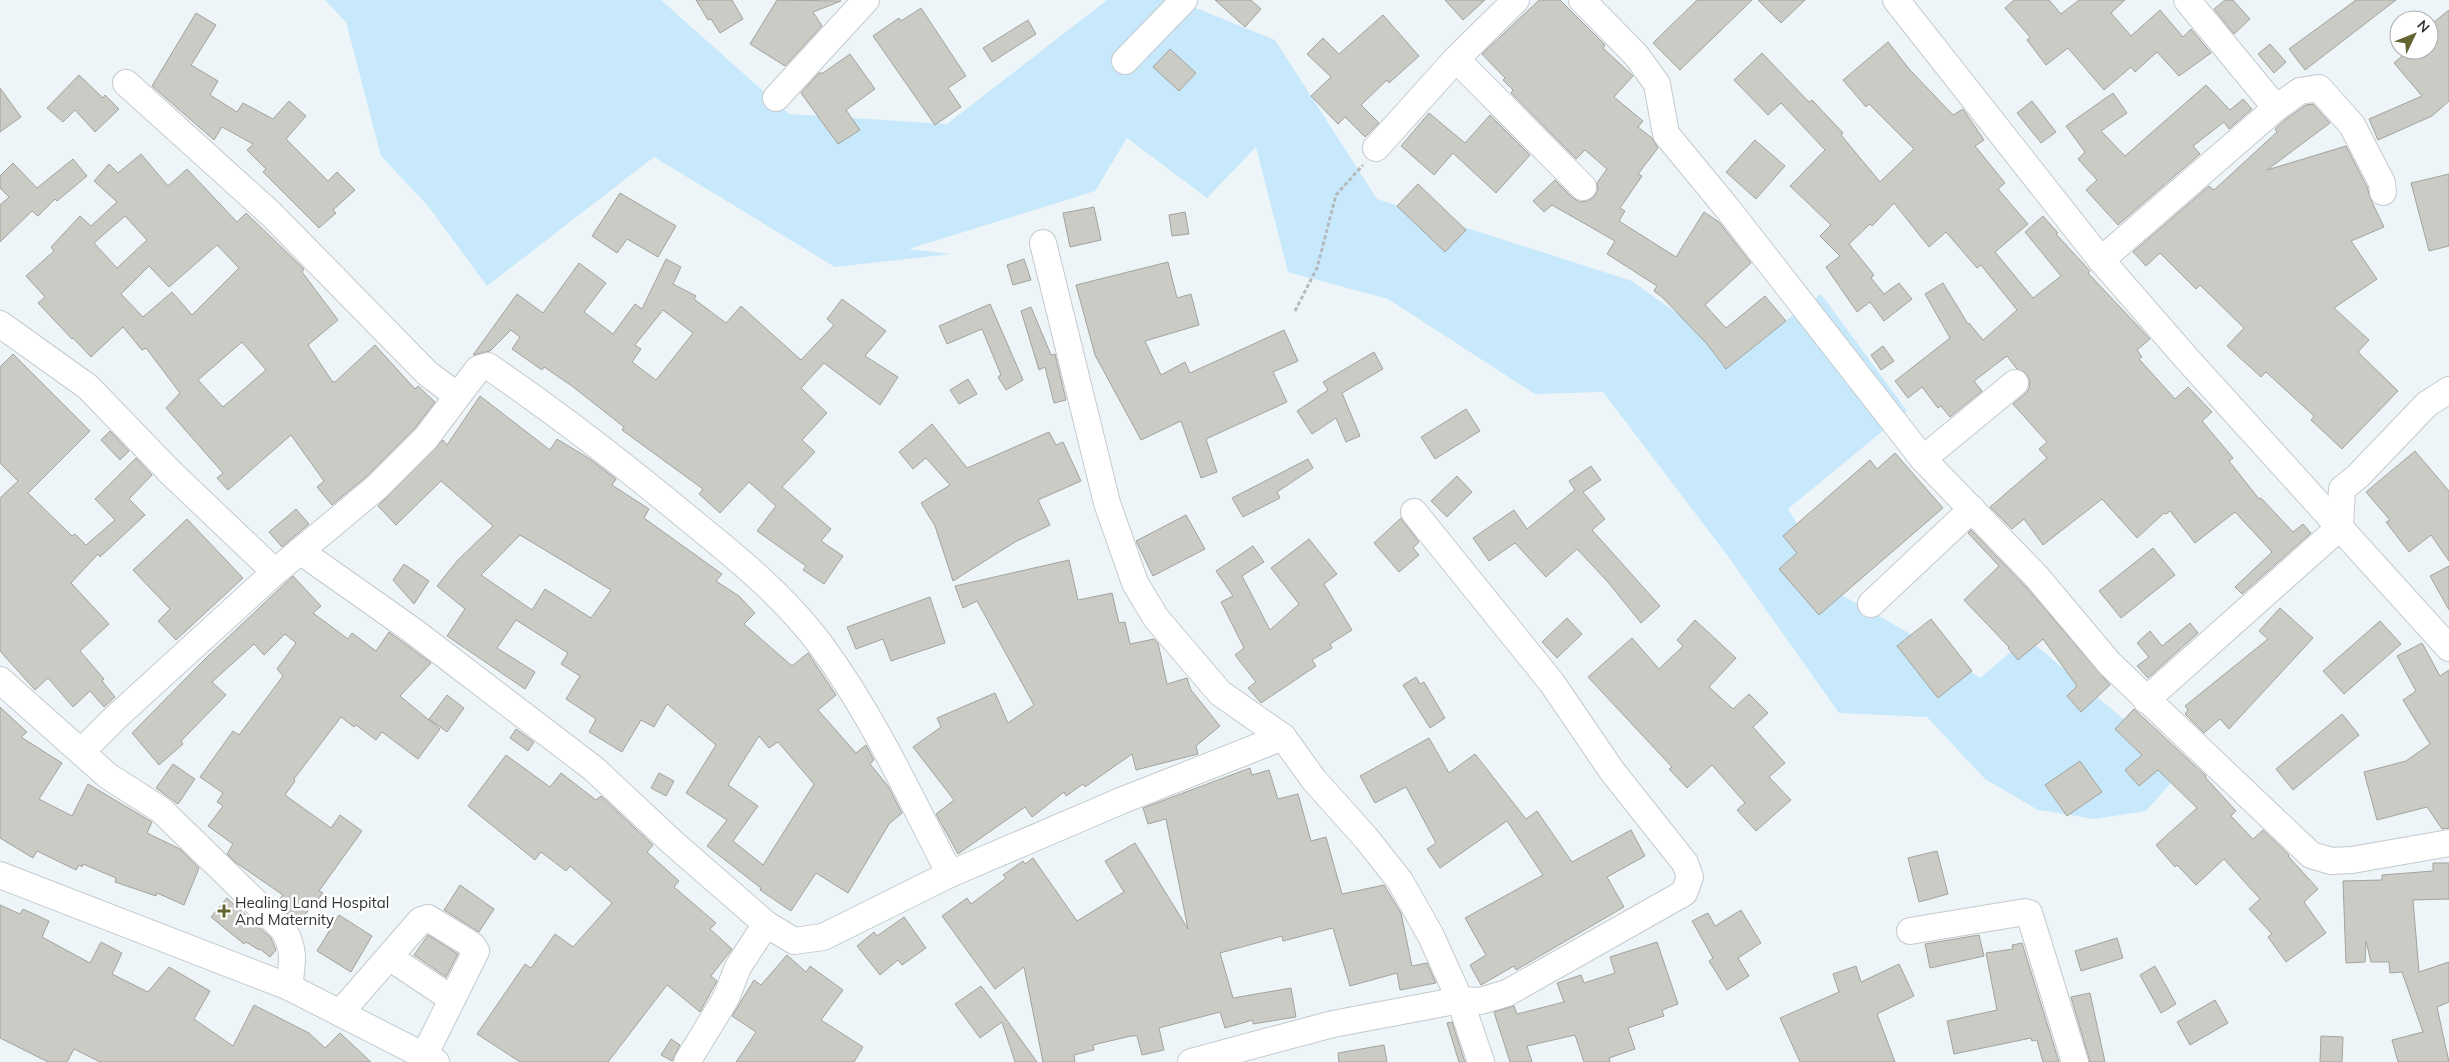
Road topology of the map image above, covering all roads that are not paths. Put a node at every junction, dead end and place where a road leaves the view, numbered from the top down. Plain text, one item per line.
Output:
1 (866, 0) edge
2 (1184, 0) edge
3 (1516, 0) edge
4 (1582, 0) edge
5 (1896, 0) edge
6 (2187, 0) edge
7 (1456, 60) junction
8 (1125, 61) dead end
9 (126, 83) dead end
10 (776, 98) dead end
11 (2276, 108) junction
12 (1376, 148) road end
13 (1583, 186) dead end
14 (2383, 192) dead end
15 (1043, 243) dead end
16 (2101, 260) junction
17 (0, 324) edge
18 (2015, 383) dead end
19 (2449, 390) edge
20 (456, 396) junction
21 (1923, 459) junction
22 (1972, 509) junction
23 (1414, 512) dead end
24 (2340, 527) junction
25 (300, 551) junction
26 (275, 572) junction
27 (1871, 604) dead end
28 (2449, 648) edge
29 (0, 680) edge
30 (2146, 700) junction
31 (1283, 737) junction
32 (82, 751) junction
33 (2449, 843) edge
34 (0, 874) edge
35 (950, 874) junction
36 (766, 924) junction
37 (1910, 931) dead end
38 (389, 957) junction
39 (289, 987) junction
40 (452, 999) junction
41 (1460, 1000) junction
42 (340, 1013) junction
43 (430, 1059) edge
44 (687, 1062) edge
45 (1191, 1062) edge
46 (1481, 1062) edge
47 (2075, 1062) edge

1 - 10 street
2 - 8 street
3 - 7 street
4 - 21 street
5 - 16 street
6 - 11 street
7 - 12 street
7 - 13 street
9 - 20 street
11 - 14 street
11 - 16 street
15 - 31 street
16 - 24 street
17 - 26 street
18 - 21 street
19 - 24 street
20 - 25 street
20 - 35 street
21 - 22 street
22 - 27 street
22 - 30 street
23 - 41 street
24 - 28 street
24 - 30 street
25 - 26 street
25 - 36 street
26 - 32 street
29 - 32 street
30 - 33 street
31 - 35 street
31 - 41 street
32 - 39 street
34 - 39 street
35 - 36 street
36 - 44 street
37 - 47 street
38 - 40 street
38 - 40 street
38 - 42 street
39 - 42 street
40 - 43 street
41 - 45 street
41 - 46 street
42 - 43 street

